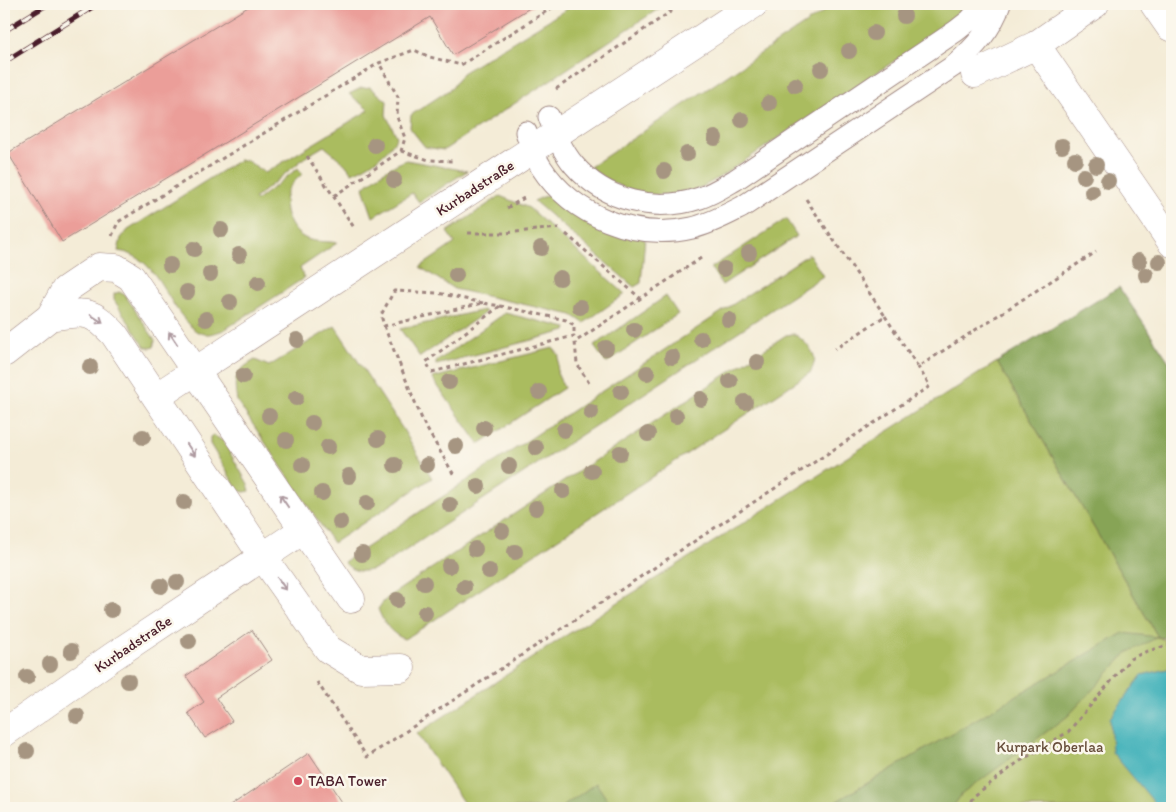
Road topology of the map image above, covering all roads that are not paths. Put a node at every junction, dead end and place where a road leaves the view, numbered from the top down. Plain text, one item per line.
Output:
1 (754, 4) edge
2 (983, 4) edge
3 (1000, 4) edge
4 (1095, 4) edge
5 (1154, 4) edge
6 (1170, 27) dead end
7 (1036, 45) junction
8 (975, 74) dead end
9 (552, 126) junction
10 (530, 141) junction
11 (1172, 243) edge
12 (50, 317) junction
13 (4, 353) edge
14 (195, 371) junction
15 (156, 396) junction
16 (303, 530) junction
17 (263, 557) junction
18 (351, 600) dead end
19 (401, 668) dead end
20 (4, 733) edge

1 - 9 street, Kurbadstraße
2 - 9 lane
3 - 10 lane
4 - 7 street
5 - 6 street
7 - 8 street
7 - 11 street
9 - 10 street, Kurbadstraße
10 - 14 street, Kurbadstraße
12 - 13 street
14 -> 12 street
12 -> 15 street
14 - 15 street, Kurbadstraße
16 -> 14 street
15 -> 17 street
16 - 17 street, Kurbadstraße
16 - 18 street
17 -> 19 street
17 - 20 street, Kurbadstraße

